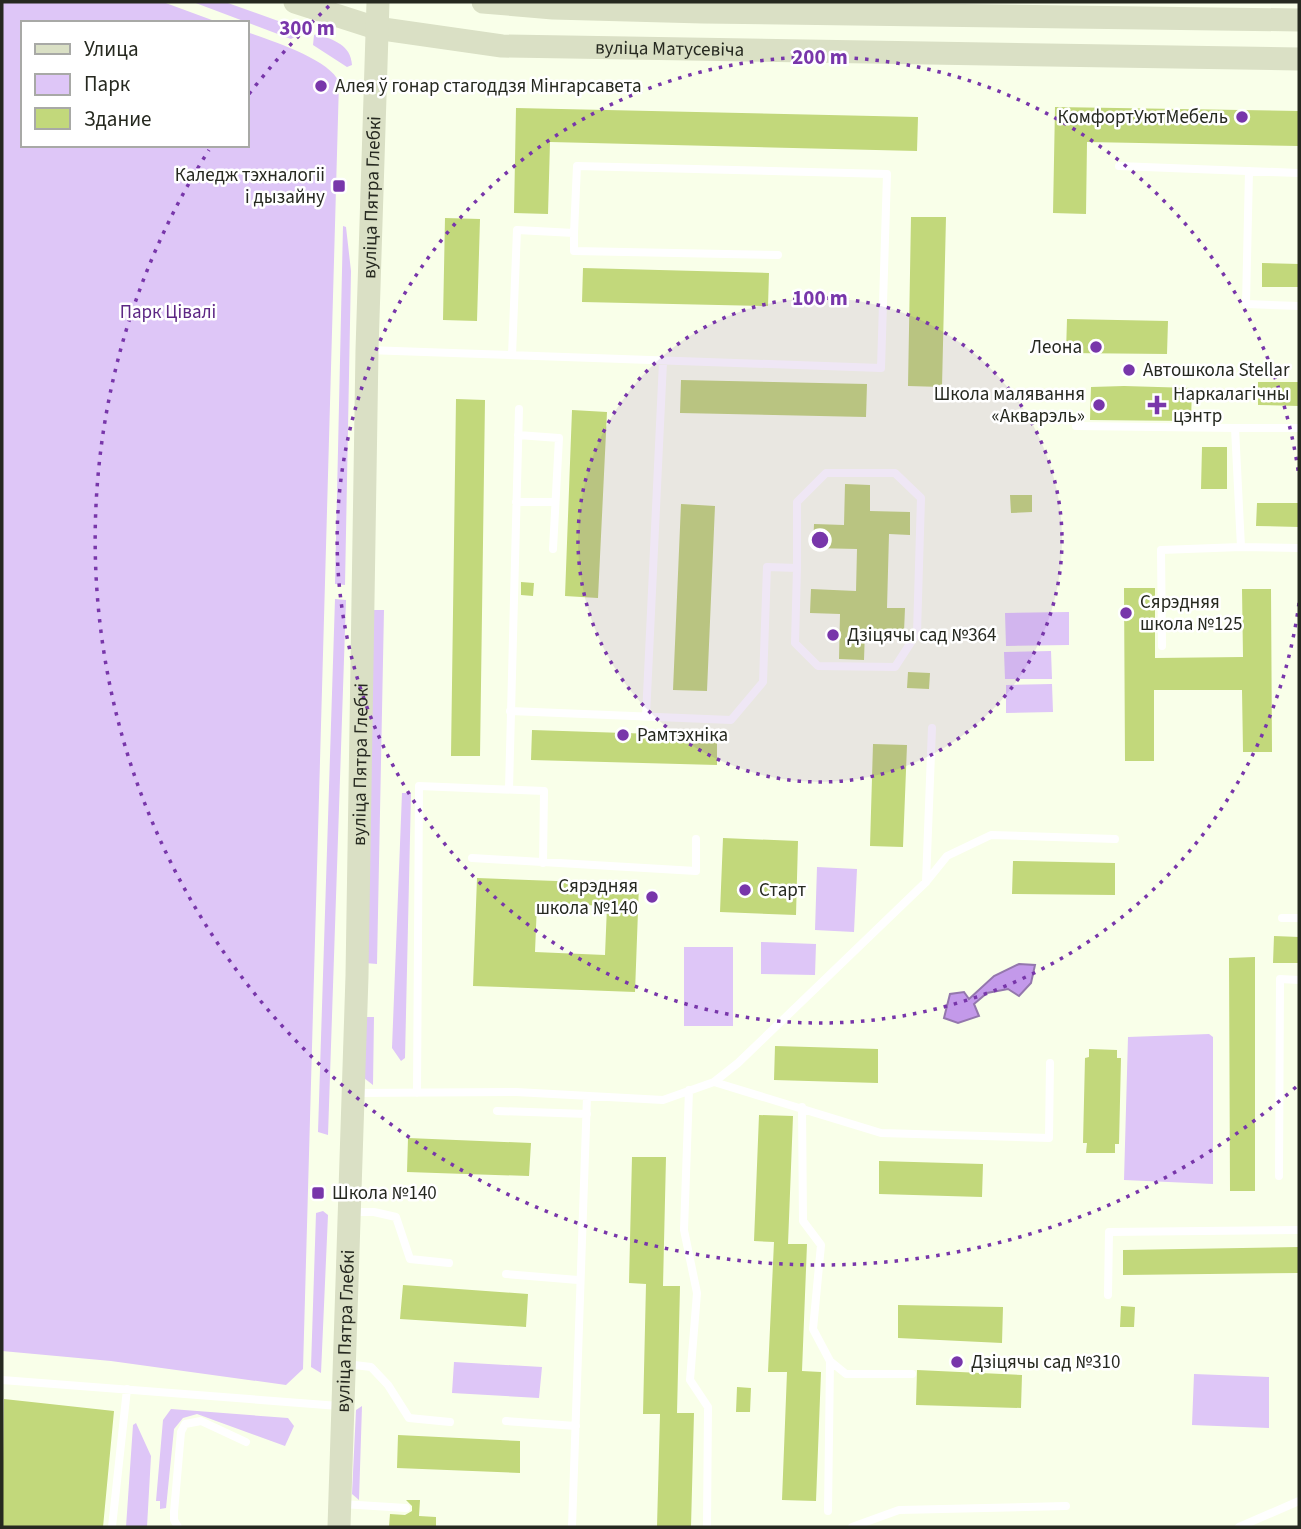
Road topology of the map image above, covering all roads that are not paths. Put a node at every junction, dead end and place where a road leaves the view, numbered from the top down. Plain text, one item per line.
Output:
1 (295, 2) edge
2 (378, 2) edge
3 (483, 2) edge
4 (702, 7) edge
5 (823, 13) junction
6 (1299, 20) edge
7 (376, 27) junction
8 (809, 52) junction
9 (1299, 60) edge
10 (1119, 166) dead end
11 (1249, 171) junction
12 (1299, 173) edge
13 (574, 233) junction
14 (778, 255) dead end
15 (1299, 306) edge
16 (367, 350) junction
17 (512, 355) junction
18 (663, 362) junction
19 (519, 409) dead end
20 (1076, 426) dead end
21 (1235, 428) junction
22 (1299, 428) edge
23 (518, 435) junction
24 (516, 502) junction
25 (555, 502) junction
26 (1241, 547) junction
27 (1299, 548) edge
28 (553, 549) dead end
29 (797, 568) junction
30 (1162, 646) dead end
31 (510, 710) junction
32 (646, 716) junction
33 (932, 728) dead end
34 (509, 789) junction
35 (696, 839) dead end
36 (1115, 839) dead end
37 (472, 859) dead end
38 (543, 863) junction
39 (926, 882) junction
40 (1282, 918) dead end
41 (1299, 918) edge
42 (1299, 979) edge
43 (1050, 1063) dead end
44 (714, 1082) junction
45 (689, 1090) junction
46 (353, 1093) junction
47 (417, 1093) junction
48 (587, 1097) junction
49 (803, 1107) junction
50 (497, 1111) dead end
51 (587, 1114) junction
52 (1279, 1175) dead end
53 (350, 1212) junction
54 (1299, 1230) edge
55 (449, 1263) dead end
56 (506, 1275) dead end
57 (578, 1280) junction
58 (1108, 1295) dead end
59 (830, 1361) junction
60 (344, 1364) junction
61 (912, 1374) dead end
62 (2, 1380) edge
63 (127, 1388) junction
64 (342, 1406) junction
65 (506, 1421) dead end
66 (450, 1422) dead end
67 (576, 1426) junction
68 (246, 1442) dead end
69 (1299, 1501) edge
70 (340, 1504) junction
71 (1066, 1506) dead end
72 (405, 1508) dead end
73 (828, 1511) dead end
74 (175, 1525) edge
75 (112, 1527) edge
76 (339, 1527) edge
77 (572, 1527) edge
78 (707, 1527) edge
79 (852, 1527) edge
80 (1239, 1527) edge

1 - 7 main road, вуліца Матусевіча
2 - 7 main road, вуліца Пятра Глебкі
3 - 4 main road, вуліца Матусевіча
4 - 5 main road, вуліца Матусевіча
5 - 6 main road, вуліца Матусевіча
5 - 8 main road
7 - 8 main road, вуліца Матусевіча
7 - 16 main road, вуліца Пятра Глебкі
8 - 9 main road, вуліца Матусевіча
10 - 11 lane
11 - 12 lane
11 - 15 lane
13 - 14 lane
13 - 17 lane
13 - 18 lane
16 - 17 lane
16 - 46 main road, вуліца Пятра Глебкі
17 - 18 lane
18 - 32 lane
19 - 23 lane
20 - 21 lane
21 - 22 lane
21 - 26 lane
23 - 24 lane
23 - 25 lane
24 - 25 lane
24 - 31 lane
25 - 28 lane
26 - 27 lane
26 - 30 lane
29 - 29 lane
29 - 32 lane
31 - 32 lane
31 - 34 lane
33 - 39 lane
34 - 38 lane
34 - 47 lane
35 - 38 lane
36 - 39 lane
37 - 38 lane
39 - 44 lane
40 - 41 lane
42 - 52 lane
43 - 49 lane
44 - 45 lane
44 - 49 lane
45 - 48 lane
45 - 78 lane
46 - 47 lane
46 - 53 main road, вуліца Пятра Глебкі
47 - 48 lane
48 - 51 lane
49 - 59 lane
50 - 51 lane
51 - 57 lane
53 - 55 lane
53 - 60 main road, вуліца Пятра Глебкі
54 - 58 lane
56 - 57 lane
57 - 67 lane
59 - 61 lane
59 - 73 lane
60 - 64 main road, вуліца Пятра Глебкі
60 - 66 lane
62 - 63 lane
63 - 64 lane
63 - 75 lane
64 - 70 main road, вуліца Пятра Глебкі
65 - 67 lane
67 - 77 lane
68 - 74 lane
69 - 80 lane
70 - 72 lane
70 - 76 main road, вуліца Пятра Глебкі
71 - 79 lane

